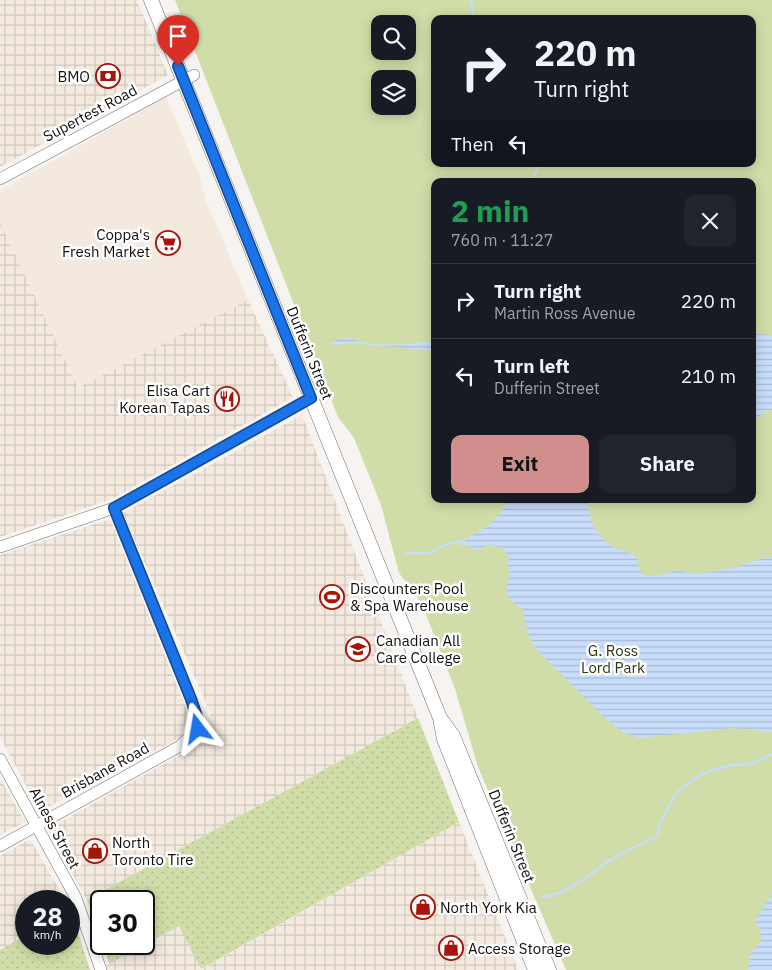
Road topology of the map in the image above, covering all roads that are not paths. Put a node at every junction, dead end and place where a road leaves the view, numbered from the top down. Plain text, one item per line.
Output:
1 (151, 0) edge
2 (189, 77) junction
3 (0, 179) edge
4 (313, 397) junction
5 (114, 508) junction
6 (0, 547) edge
7 (440, 718) junction
8 (0, 759) edge
9 (37, 825) junction
10 (0, 846) edge
11 (101, 970) edge
12 (535, 970) edge
13 (548, 970) edge

1 - 2 main road, Dufferin Street
2 - 3 street, Supertest Road
2 - 4 main road, Dufferin Street
4 - 5 street
4 - 7 main road, Dufferin Street
5 - 6 street
5 - 9 street, Brisbane Road
7 - 12 main road, Dufferin Street
7 - 13 main road, Dufferin Street
8 - 9 street, Alness Street
9 - 10 street, Brisbane Road
9 - 11 street, Alness Street

